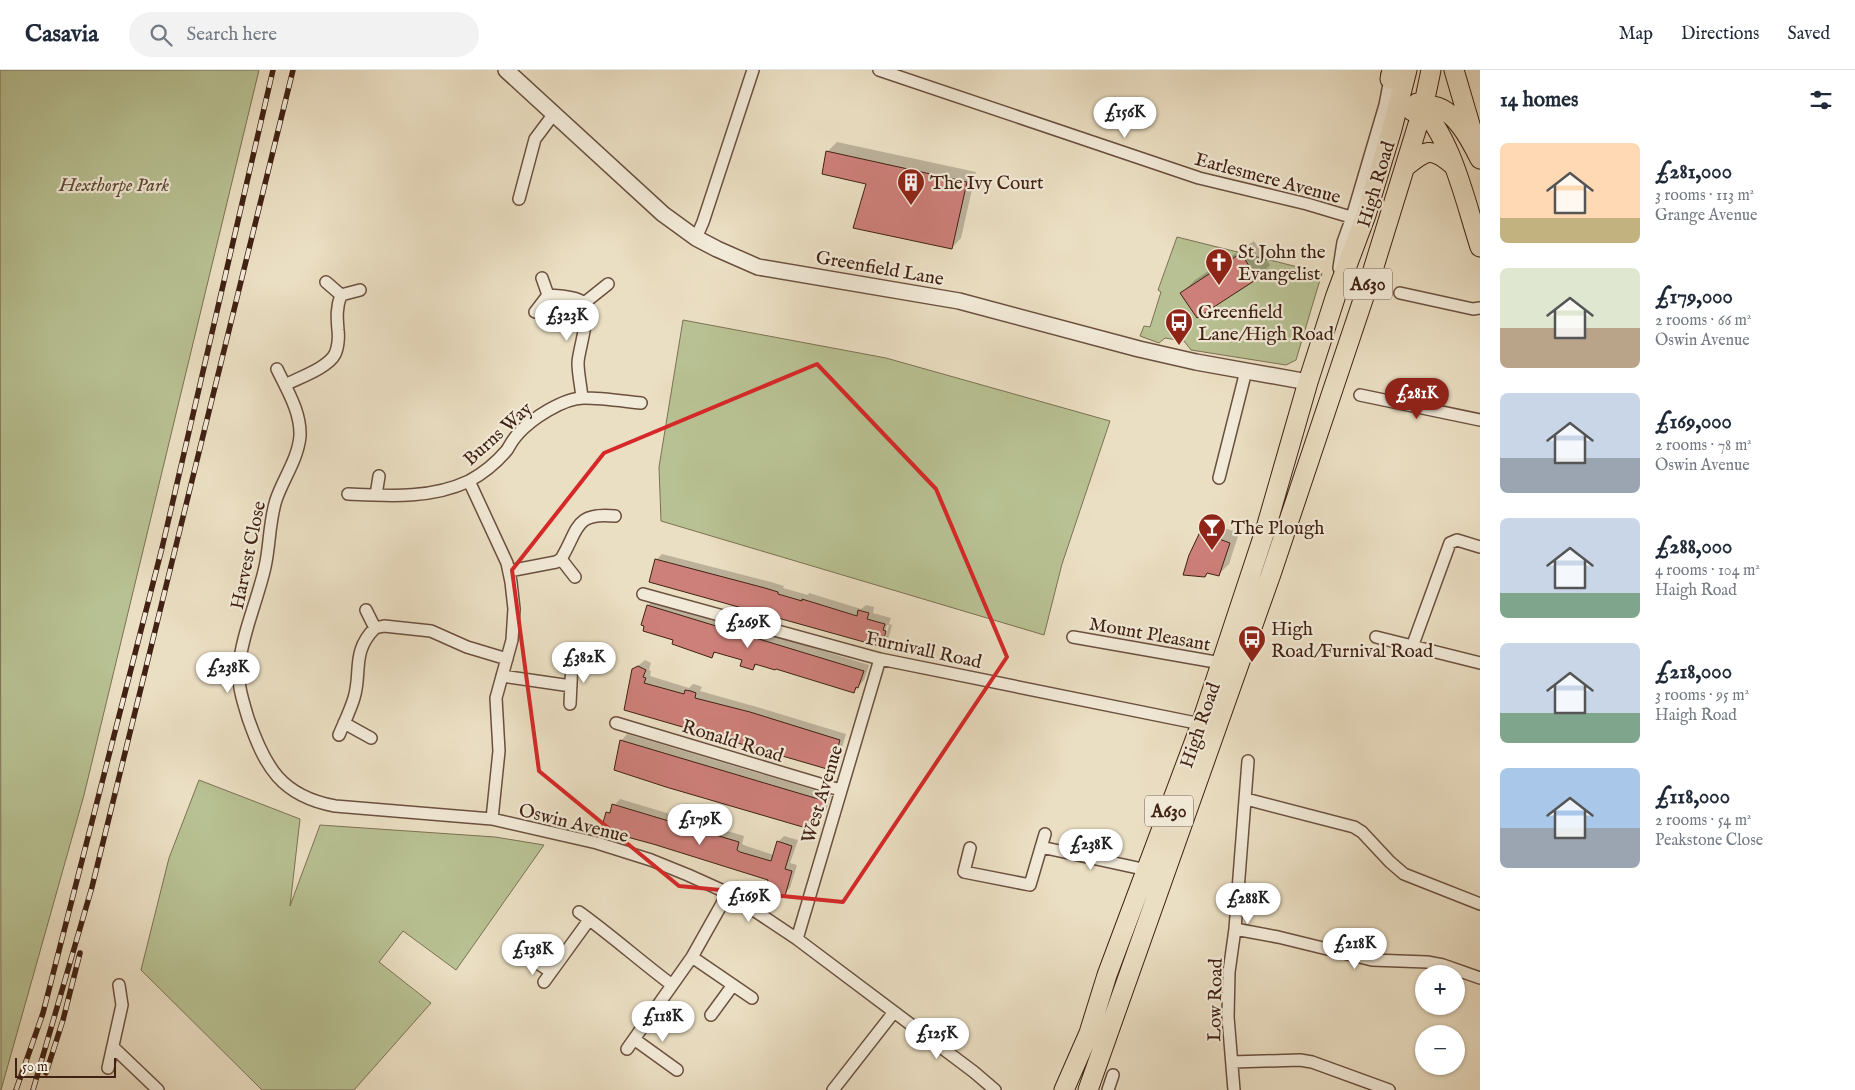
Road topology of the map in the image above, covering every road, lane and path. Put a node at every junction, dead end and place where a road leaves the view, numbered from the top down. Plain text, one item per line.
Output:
1 (506, 70) edge
2 (753, 70) edge
3 (880, 70) edge
4 (1407, 70) edge
5 (1431, 70) edge
6 (1454, 70) edge
7 (1389, 73) edge
8 (1423, 108) junction
9 (553, 115) junction
10 (1480, 158) edge
11 (1453, 165) junction
12 (1405, 167) junction
13 (519, 199) dead end
14 (1361, 218) junction
15 (696, 238) junction
16 (1480, 247) edge
17 (542, 278) dead end
18 (326, 282) dead end
19 (608, 284) dead end
20 (360, 290) dead end
21 (1400, 293) dead end
22 (341, 295) junction
23 (548, 295) junction
24 (583, 304) junction
25 (1480, 308) edge
26 (535, 312) dead end
27 (277, 369) dead end
28 (1246, 370) junction
29 (285, 385) junction
30 (1320, 389) junction
31 (1360, 395) dead end
32 (582, 398) junction
33 (641, 403) dead end
34 (1480, 420) edge
35 (379, 476) dead end
36 (1219, 478) dead end
37 (469, 481) junction
38 (348, 494) dead end
39 (376, 495) junction
40 (615, 516) dead end
41 (1480, 547) edge
42 (561, 559) junction
43 (509, 571) junction
44 (575, 577) dead end
45 (643, 594) dead end
46 (366, 610) dead end
47 (376, 628) junction
48 (1073, 637) dead end
49 (1376, 637) dead end
50 (1412, 646) junction
51 (507, 659) junction
52 (880, 659) junction
53 (572, 662) dead end
54 (1221, 663) junction
55 (1480, 663) edge
56 (502, 676) junction
57 (571, 686) junction
58 (570, 704) dead end
59 (344, 723) junction
60 (616, 723) dead end
61 (1201, 724) junction
62 (339, 735) dead end
63 (371, 738) dead end
64 (1248, 761) dead end
65 (840, 790) junction
66 (1246, 799) junction
67 (492, 819) junction
68 (1045, 834) dead end
69 (970, 848) dead end
70 (1042, 848) junction
71 (1147, 870) junction
72 (728, 893) junction
73 (1480, 904) edge
74 (579, 912) dead end
75 (590, 920) junction
76 (1235, 929) junction
77 (797, 939) junction
78 (528, 957) dead end
79 (692, 957) junction
80 (551, 972) junction
81 (1480, 978) edge
82 (544, 982) dead end
83 (119, 985) dead end
84 (672, 985) junction
85 (733, 985) junction
86 (752, 998) dead end
87 (1116, 1011) junction
88 (894, 1012) junction
89 (711, 1016) dead end
90 (634, 1039) junction
91 (113, 1046) junction
92 (627, 1049) dead end
93 (1232, 1062) junction
94 (108, 1068) dead end
95 (677, 1070) dead end
96 (1113, 1075) dead end
97 (157, 1090) edge
98 (834, 1090) edge
99 (994, 1090) edge
100 (1064, 1090) edge
101 (1080, 1090) edge
102 (1088, 1090) edge
103 (1108, 1090) edge
104 (1234, 1090) edge
105 (1389, 1090) edge

1 - 9 street, Greenfield Lane
2 - 15 street
3 - 14 street, Earlesmere Avenue
4 - 8 main road, High Road / A630
4 - 14 main road, High Road / A630
5 - 8 main road, High Road / A630
6 - 10 main road
7 - 14 street, High Road
8 - 10 main road
8 - 11 main road, High Road / A630
8 - 12 main road, High Road / A630
8 - 14 main road
9 - 13 street
9 - 15 street, Greenfield Lane
11 - 12 main road, High Road
11 - 16 main road
12 - 30 main road, High Road / A630
14 - 30 main road, High Road / A630
15 - 28 street, Greenfield Lane
17 - 23 street
18 - 22 street
19 - 24 street
20 - 22 street
21 - 25 street
22 - 29 street
23 - 24 street
23 - 26 street
24 - 32 street
27 - 29 street, Harvest Close
28 - 30 street, Greenfield Lane
28 - 36 street
29 - 67 street, Harvest Close
30 - 54 main road, High Road / A630
30 - 87 main road, High Road / A630
31 - 34 street
32 - 33 street, Burns Way
32 - 37 street, Burns Way
35 - 39 street
37 - 39 street, Burns Way
37 - 43 street
38 - 39 street, Burns Way
40 - 42 street
41 - 50 street
42 - 43 street
42 - 44 street
43 - 51 street
45 - 52 street, Furnivall Road
46 - 47 street
47 - 51 street
47 - 59 street
48 - 54 street, Mount Pleasant
49 - 50 street
50 - 55 street
51 - 56 street
52 - 61 street, Furnivall Road
52 - 65 street, West Avenue
53 - 57 street
54 - 61 main road, High Road / A630
56 - 57 street
56 - 67 street
57 - 58 street
59 - 62 street
59 - 63 street
60 - 65 street, Ronald Road
61 - 71 main road, High Road / A630
64 - 66 street, Low Road
65 - 77 street, West Avenue
66 - 73 street
66 - 76 street, Low Road
67 - 72 street, Oswin Avenue
68 - 70 street
69 - 70 street
70 - 71 street
71 - 100 main road, High Road / A630
72 - 77 street, Oswin Avenue
72 - 79 street
74 - 75 street
75 - 80 street
75 - 84 street
76 - 81 street
76 - 93 street, Low Road
77 - 88 street, Oswin Avenue
78 - 80 street
79 - 84 street
79 - 85 street
80 - 82 street
83 - 91 street
84 - 90 street
85 - 86 street
85 - 89 street
87 - 101 main road, A630
87 - 102 main road, A630
88 - 98 street
88 - 99 street, Oswin Avenue
90 - 92 street
90 - 95 street
91 - 94 street
91 - 97 street
93 - 104 street, Low Road
93 - 105 street
96 - 103 street

